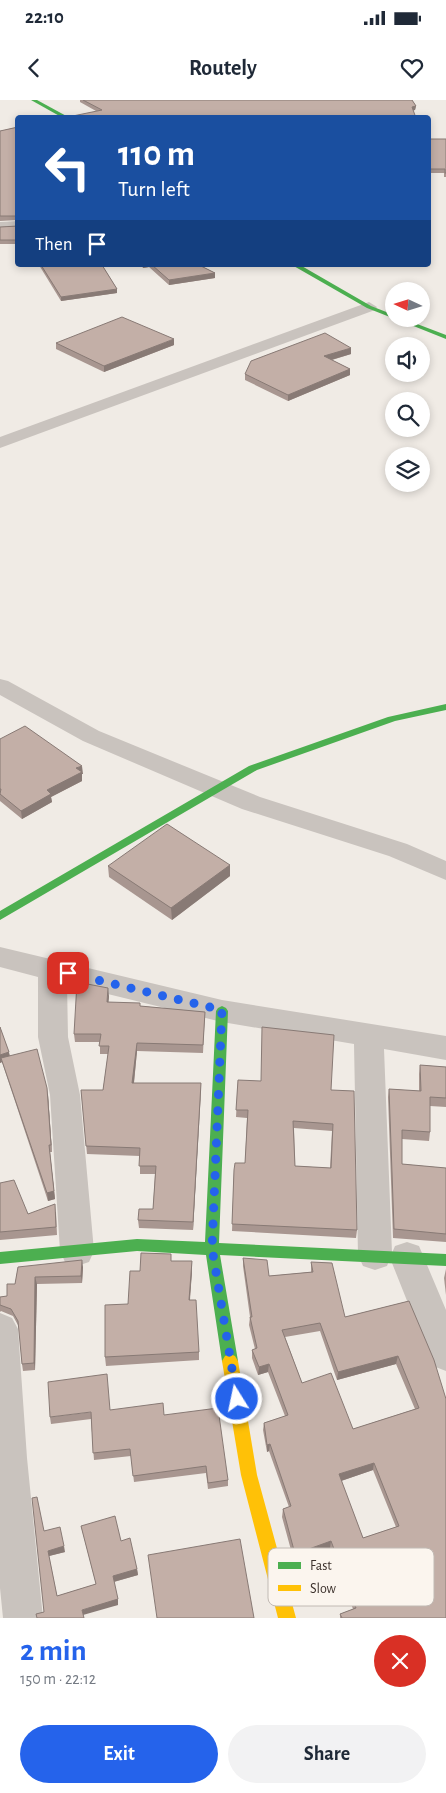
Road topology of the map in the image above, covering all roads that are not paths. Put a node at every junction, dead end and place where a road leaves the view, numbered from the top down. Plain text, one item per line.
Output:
1 (33, 100) edge
2 (62, 115) edge
3 (15, 225) edge
4 (0, 226) edge
5 (299, 267) edge
6 (369, 307) junction
7 (385, 313) edge
8 (422, 328) edge
9 (446, 337) edge
10 (0, 443) edge
11 (0, 686) edge
12 (446, 707) edge
13 (219, 789) junction
14 (446, 871) edge
15 (0, 916) edge
16 (0, 957) edge
17 (52, 969) junction
18 (222, 1010) junction
19 (369, 1035) junction
20 (446, 1048) edge
21 (212, 1248) junction
22 (77, 1251) junction
23 (391, 1256) junction
24 (0, 1258) edge
25 (446, 1260) edge
26 (0, 1329) edge
27 (446, 1354) edge
28 (269, 1548) edge
29 (23, 1618) edge

1 - 2 street
3 - 4 street
5 - 6 street
6 - 7 street
6 - 10 street
8 - 9 street
11 - 13 street
12 - 13 street
13 - 14 street
13 - 15 street
16 - 17 street
17 - 18 street
17 - 22 street
18 - 19 street
18 - 21 street
19 - 20 street
19 - 23 street
21 - 22 street
21 - 23 street
21 - 28 street
22 - 24 street
23 - 25 street
23 - 27 street
26 - 29 street

